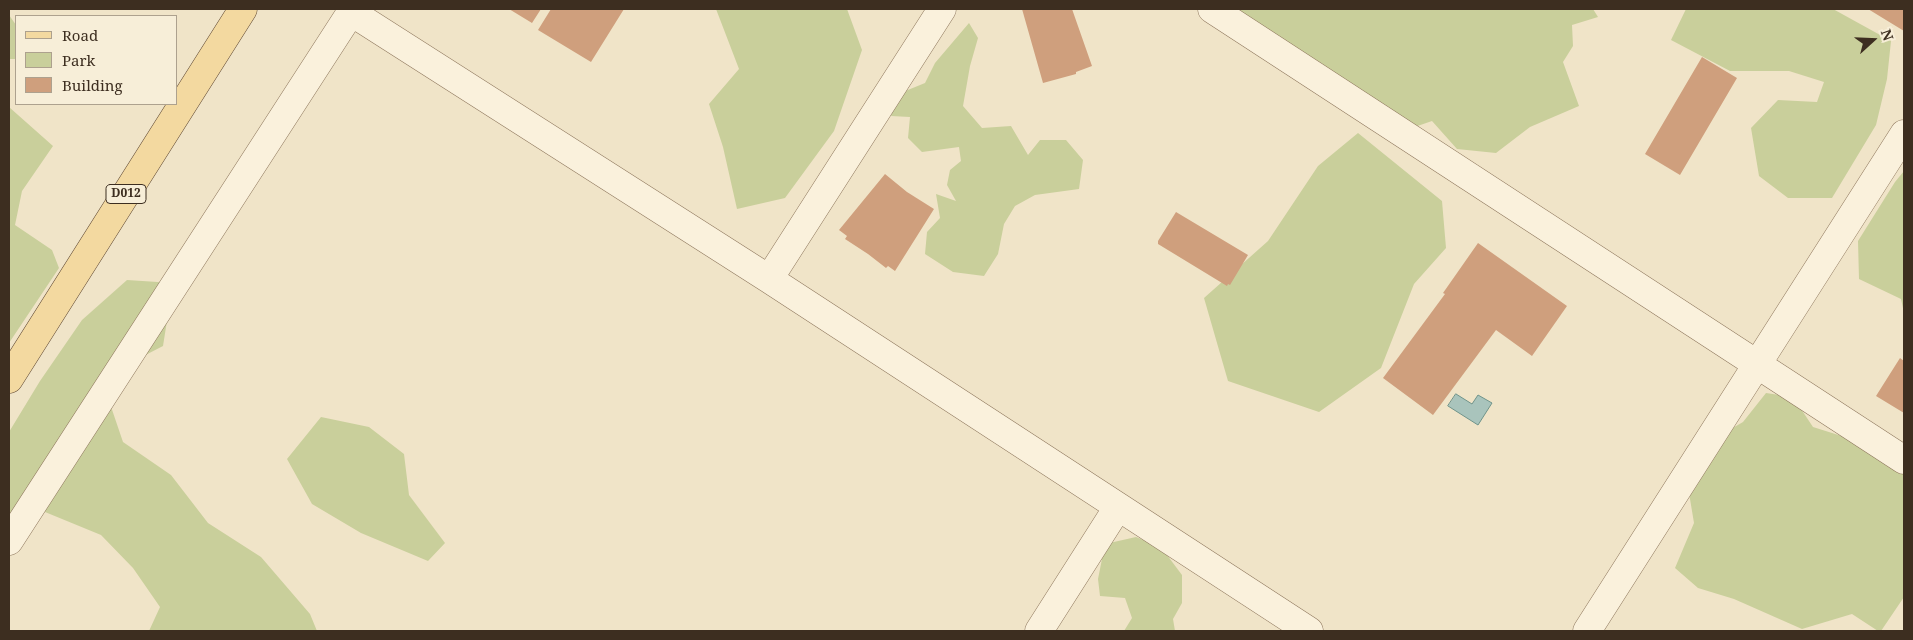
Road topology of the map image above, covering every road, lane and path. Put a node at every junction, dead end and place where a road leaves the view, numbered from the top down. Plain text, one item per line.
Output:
1 (243, 9) edge
2 (942, 9) edge
3 (1212, 9) edge
4 (352, 10) edge
5 (1904, 134) edge
6 (769, 279) junction
7 (1757, 364) junction
8 (9, 380) edge
9 (1904, 460) edge
10 (1118, 507) junction
11 (9, 541) edge
12 (1039, 631) edge
13 (1309, 631) edge
14 (1587, 631) edge

1 - 8 main road, D012
2 - 6 street
3 - 7 street
4 - 6 street
4 - 11 street
5 - 7 street
6 - 10 street
7 - 9 street
7 - 14 street
10 - 12 street
10 - 13 street

